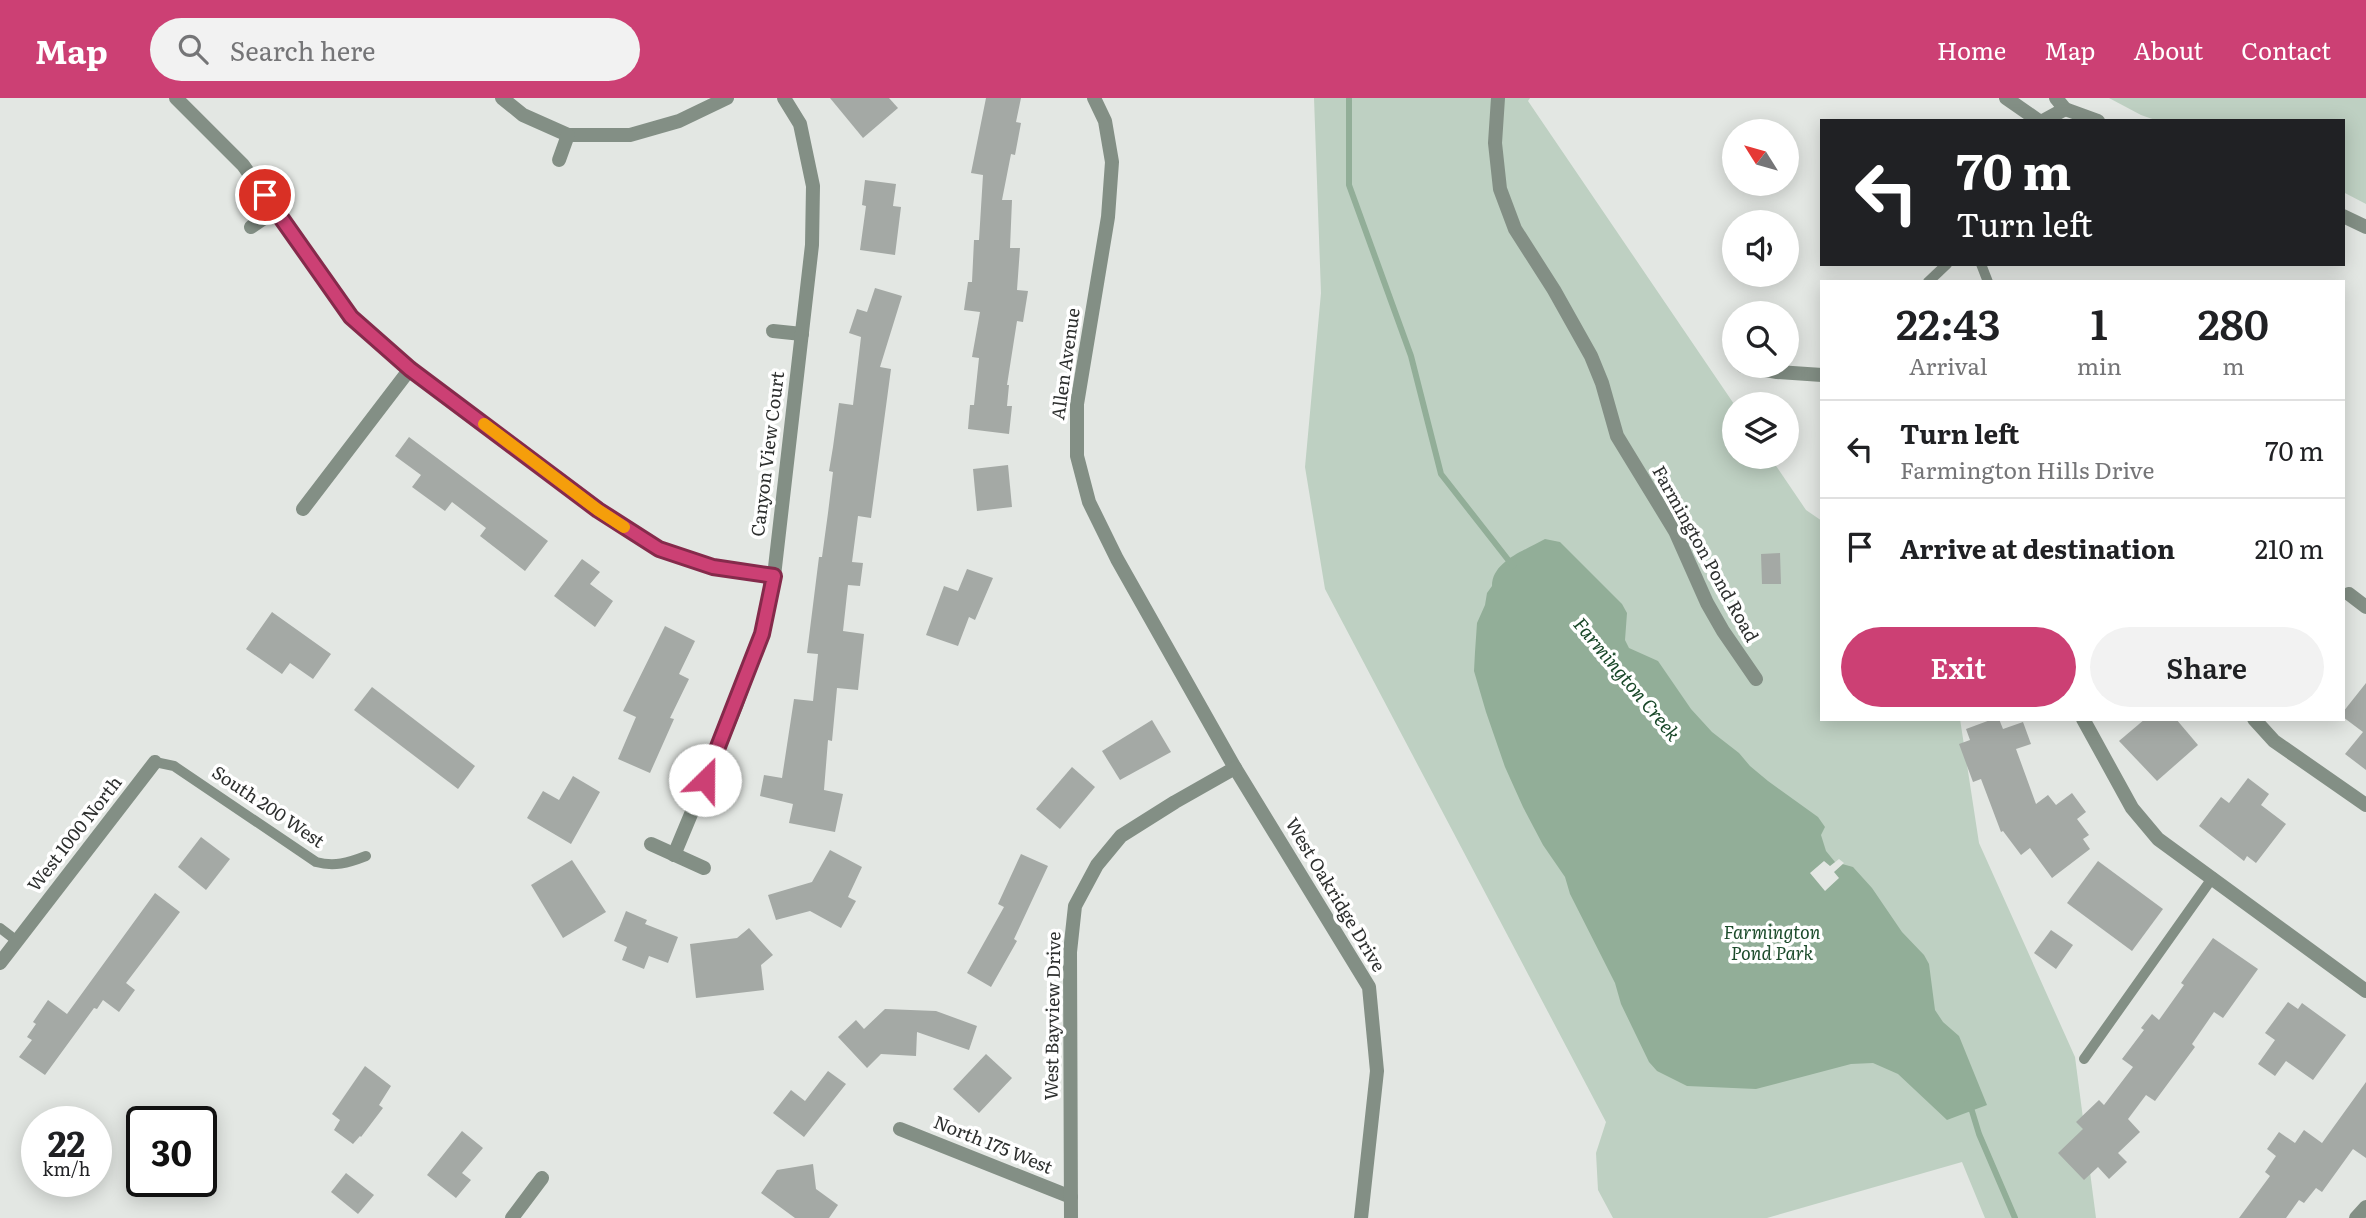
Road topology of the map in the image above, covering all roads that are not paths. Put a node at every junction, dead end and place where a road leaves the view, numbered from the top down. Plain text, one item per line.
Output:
1 (176, 98) edge
2 (502, 98) edge
3 (727, 98) edge
4 (784, 98) edge
5 (1094, 98) edge
6 (1498, 98) edge
7 (2006, 98) edge
8 (2061, 103) edge
9 (2038, 119) edge
10 (2043, 119) edge
11 (2094, 119) edge
12 (568, 135) junction
13 (559, 160) dead end
14 (276, 210) junction
15 (2345, 217) edge
16 (2366, 226) edge
17 (251, 227) dead end
18 (1945, 266) edge
19 (1930, 280) edge
20 (773, 331) dead end
21 (802, 334) junction
22 (410, 369) junction
23 (1799, 373) edge
24 (1820, 375) edge
25 (303, 509) dead end
26 (774, 576) junction
27 (2349, 594) dead end
28 (2366, 607) edge
29 (1756, 679) dead end
30 (2084, 721) edge
31 (2256, 721) edge
32 (155, 762) joint
33 (1235, 768) junction
34 (2366, 805) edge
35 (651, 844) dead end
36 (674, 855) junction
37 (366, 856) dead end
38 (704, 868) dead end
39 (2213, 877) junction
40 (0, 928) edge
41 (17, 941) junction
42 (0, 963) edge
43 (2366, 991) edge
44 (2084, 1059) dead end
45 (900, 1129) dead end
46 (542, 1178) dead end
47 (1072, 1197) junction
48 (2366, 1208) edge
49 (512, 1218) edge
50 (1072, 1218) edge
51 (1361, 1218) edge
52 (2356, 1218) edge

1 - 14 street
2 - 12 street
3 - 12 street
4 - 21 street, Canyon View Court
5 - 33 street, Allen Avenue
6 - 29 street, Farmington Pond Road
7 - 9 street
8 - 10 street
8 - 11 street
12 - 13 street
14 - 17 street
14 - 22 street
15 - 16 street
18 - 19 lane
20 - 21 street
21 - 26 street, Canyon View Court
22 - 25 street
22 - 26 street
23 - 24 street
26 - 36 street, Canyon View Court
27 - 28 street
30 - 39 street
31 - 34 street
32 - 37 lane, South 200 West
32 - 41 street, West 1000 North
33 - 47 street, West Bayview Drive
33 - 51 street, West Oakridge Drive
35 - 36 street
36 - 38 street
39 - 43 street
39 - 44 lane
40 - 41 lane
41 - 42 street, West 1000 North
45 - 47 street, North 175 West
46 - 49 street
47 - 50 street, West Bayview Drive
48 - 52 street

